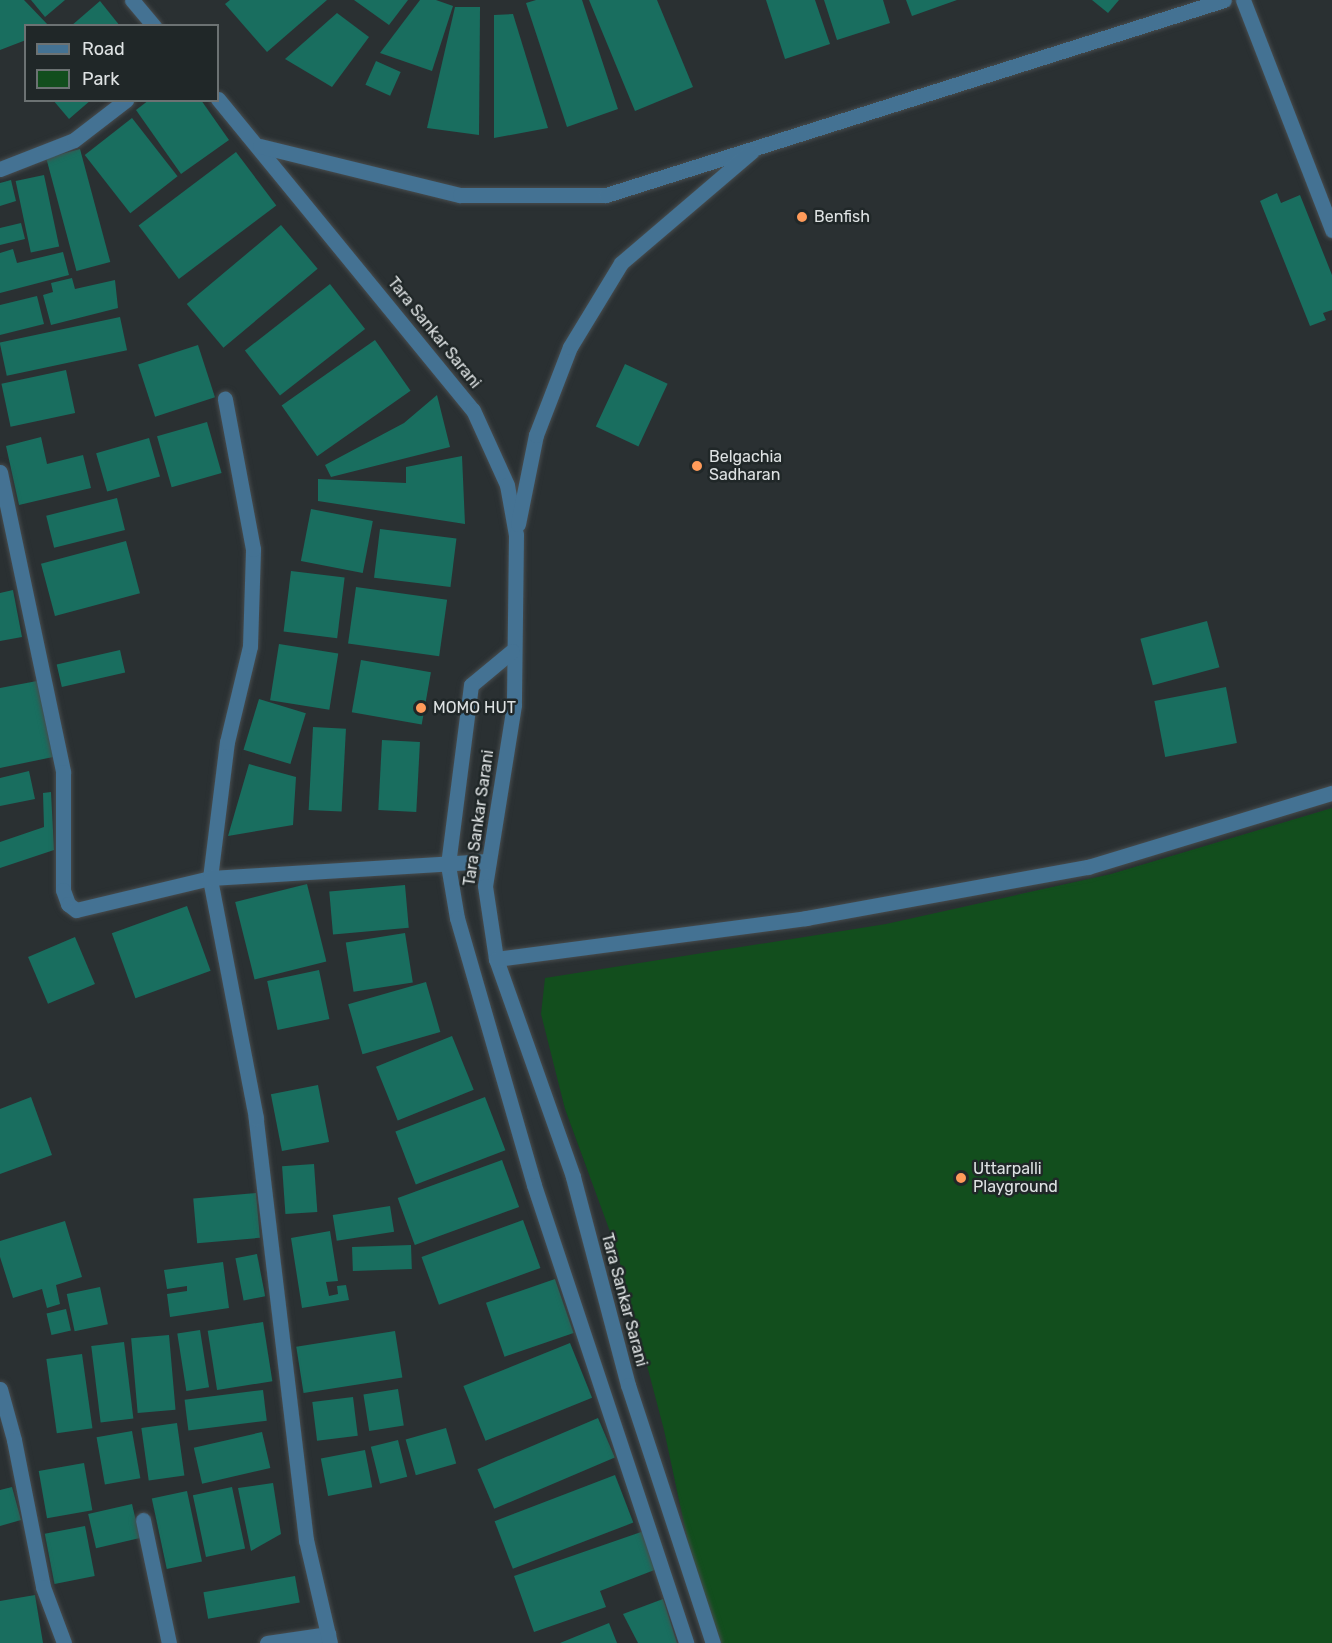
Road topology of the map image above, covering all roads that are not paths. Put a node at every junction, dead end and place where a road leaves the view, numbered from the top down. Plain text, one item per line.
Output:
1 (132, 0) edge
2 (1224, 0) edge
3 (1243, 0) edge
4 (152, 24) edge
5 (219, 100) edge
6 (123, 102) edge
7 (759, 145) junction
8 (260, 146) junction
9 (0, 169) edge
10 (1332, 230) edge
11 (225, 399) dead end
12 (0, 472) edge
13 (516, 536) junction
14 (512, 651) junction
15 (1332, 793) edge
16 (488, 861) junction
17 (447, 865) junction
18 (210, 878) junction
19 (496, 959) junction
20 (0, 1389) edge
21 (143, 1520) dead end
22 (329, 1639) edge
23 (63, 1643) edge
24 (169, 1643) edge
25 (267, 1643) edge
26 (686, 1643) edge
27 (713, 1643) edge

1 - 4 street
2 - 7 street
3 - 10 street
5 - 8 street, Tara Sankar Sarani
6 - 9 street
7 - 8 street
7 - 13 street
8 - 13 street, Tara Sankar Sarani
11 - 18 street
12 - 18 street
13 - 14 street, Tara Sankar Sarani
14 - 16 street, Tara Sankar Sarani
14 - 17 street
15 - 19 street
16 - 17 street
16 - 19 street, Tara Sankar Sarani
17 - 18 street
17 - 26 street
18 - 22 street
19 - 27 street, Tara Sankar Sarani
20 - 23 street
21 - 24 street
22 - 25 street

